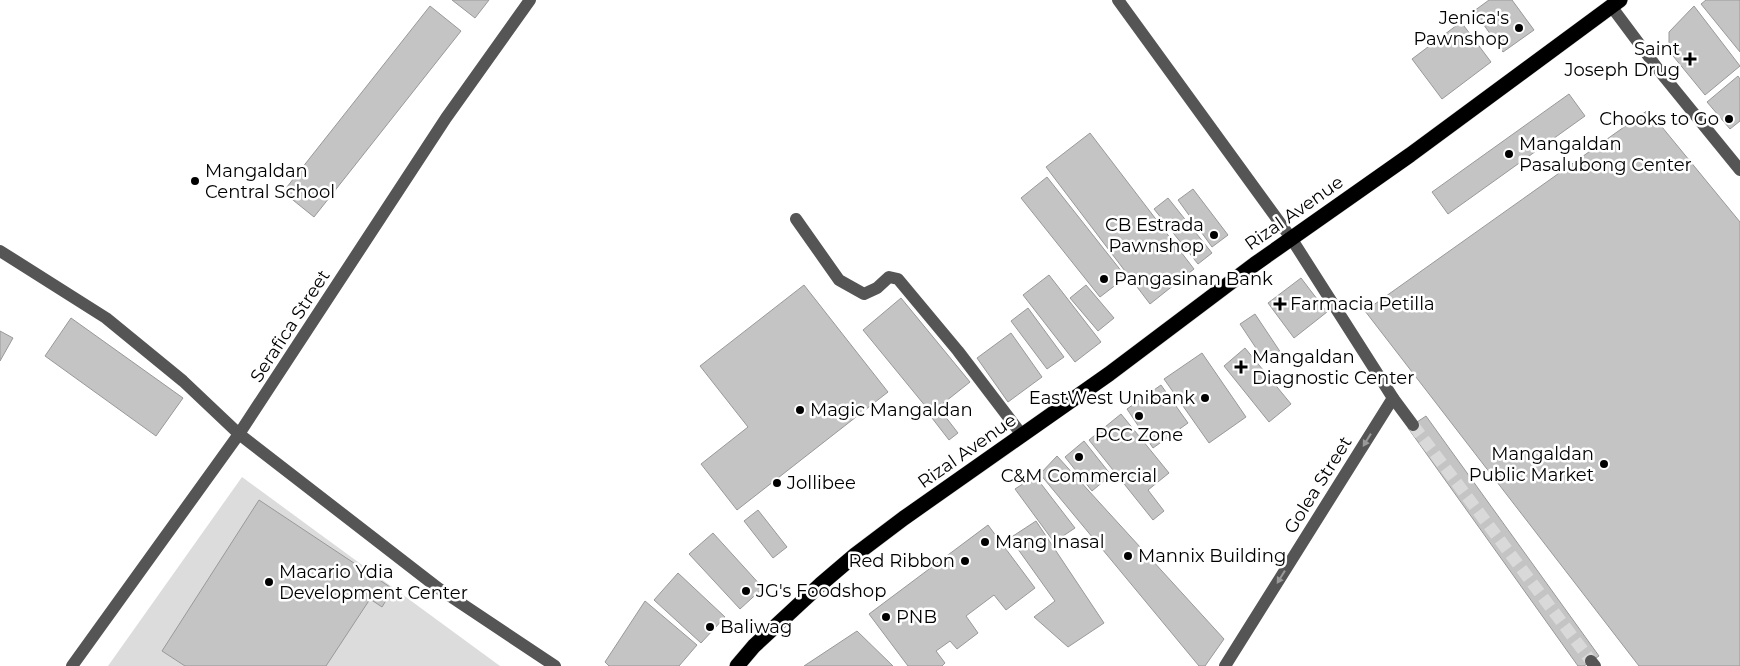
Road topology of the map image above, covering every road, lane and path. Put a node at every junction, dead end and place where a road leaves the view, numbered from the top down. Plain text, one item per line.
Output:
1 (530, 0) edge
2 (1118, 0) edge
3 (1616, 3) edge
4 (1740, 170) edge
5 (796, 219) dead end
6 (1290, 238) junction
7 (0, 251) edge
8 (1393, 398) junction
9 (1413, 425) tunnel mouth
10 (239, 434) junction
11 (1022, 435) junction
12 (72, 666) edge
13 (555, 666) edge
14 (737, 666) edge
15 (1226, 666) edge

1 - 10 street, Serafica Street
2 - 6 street
3 - 4 street
3 - 6 highway, Rizal Avenue
5 - 11 street
6 - 8 street
6 - 11 highway, Rizal Avenue
7 - 10 street
8 - 9 street
8 -> 15 street, Golea Street
10 - 12 street, Serafica Street
10 - 13 street
11 - 14 highway, Rizal Avenue

